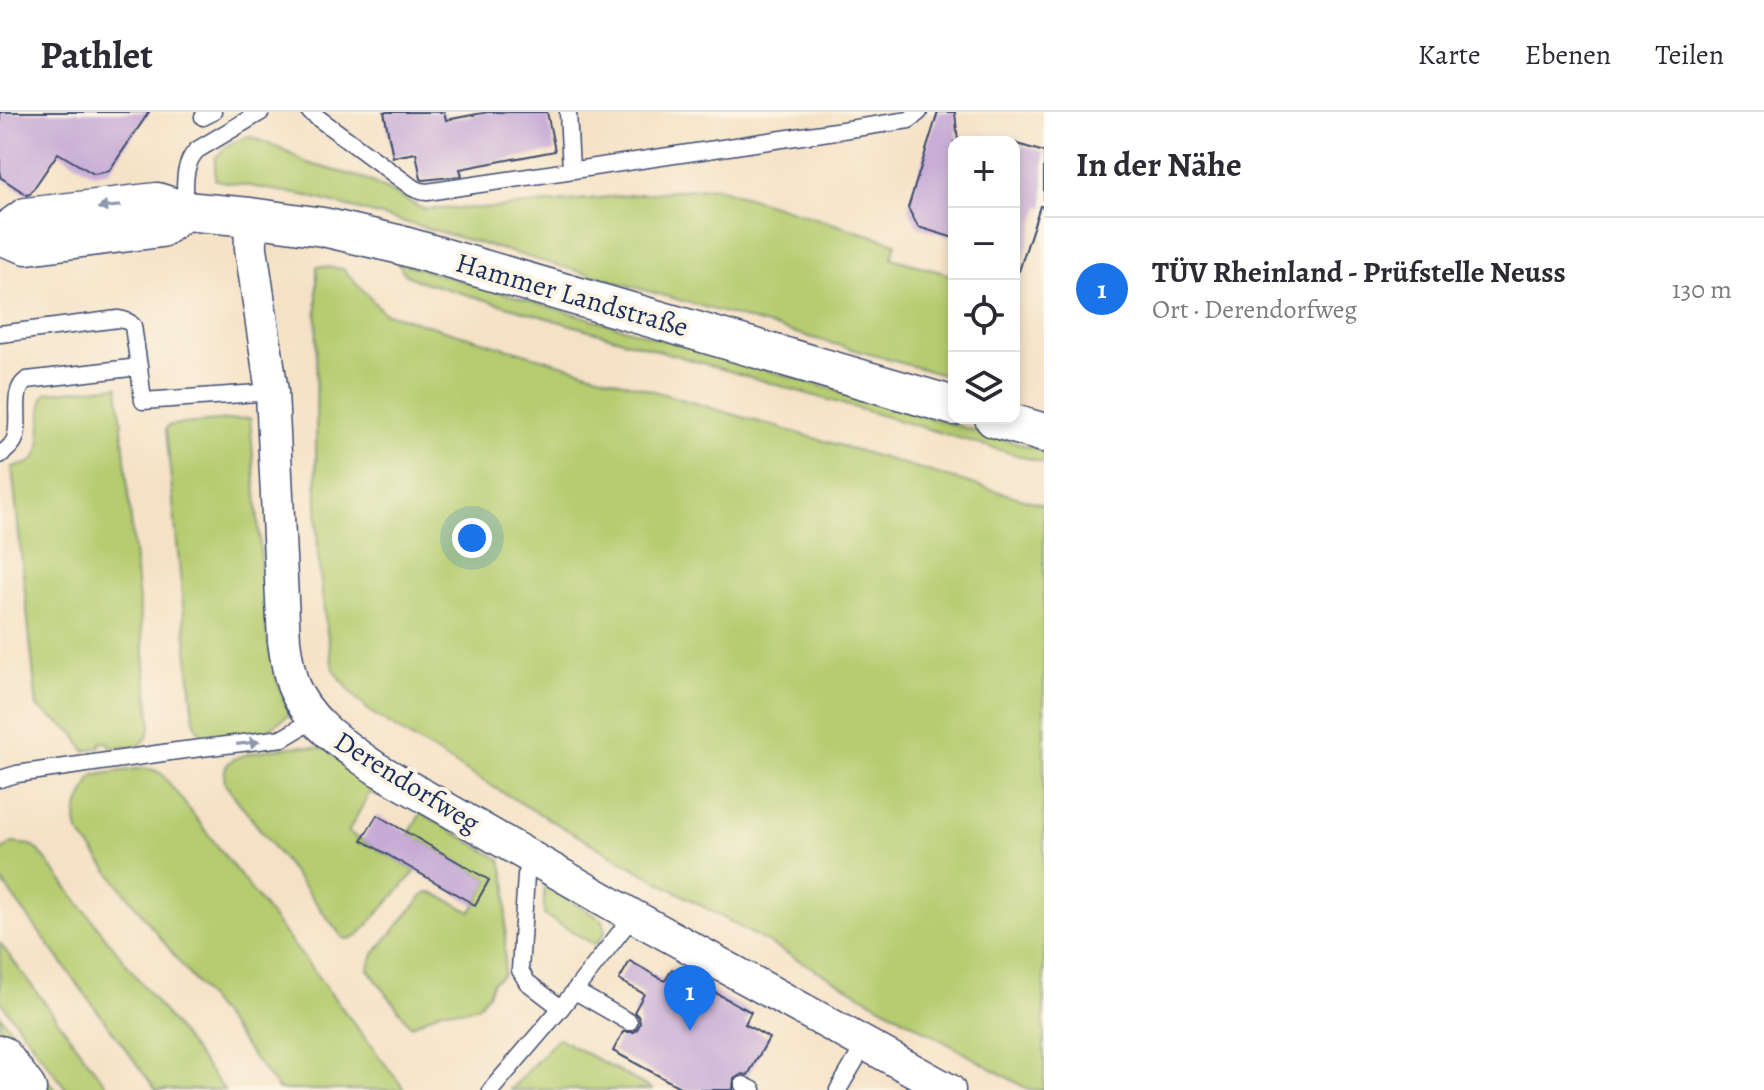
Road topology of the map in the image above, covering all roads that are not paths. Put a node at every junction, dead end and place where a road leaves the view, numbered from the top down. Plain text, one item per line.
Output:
1 (261, 112) edge
2 (310, 112) edge
3 (568, 112) edge
4 (919, 112) edge
5 (571, 170) junction
6 (185, 211) junction
7 (250, 217) junction
8 (1, 236) edge
9 (0, 334) edge
10 (139, 367) junction
11 (272, 392) junction
12 (948, 404) edge
13 (1014, 424) edge
14 (1044, 433) edge
15 (0, 455) edge
16 (315, 719) junction
17 (0, 779) edge
18 (535, 860) junction
19 (633, 916) junction
20 (575, 991) junction
21 (561, 1008) junction
22 (629, 1022) dead end
23 (865, 1044) junction
24 (0, 1058) edge
25 (24, 1090) edge
26 (491, 1090) edge
27 (838, 1090) edge
28 (949, 1090) edge

1 - 6 lane
2 - 5 lane
3 - 5 lane
4 - 5 lane
6 - 7 street, Hammer Landstraße
6 - 8 street, Hammer Landstraße
7 - 11 street, Derendorfweg
7 - 12 street, Hammer Landstraße
9 - 10 lane
10 - 11 lane
10 - 15 lane
11 - 16 street, Derendorfweg
13 - 14 street
17 -> 16 lane
16 - 18 street, Derendorfweg
18 - 19 street, Derendorfweg
18 - 21 lane
19 - 20 lane
19 - 23 street, Derendorfweg
20 - 21 lane
20 - 22 lane
21 - 26 lane
23 - 27 lane
23 - 28 street, Derendorfweg
24 - 25 main road

